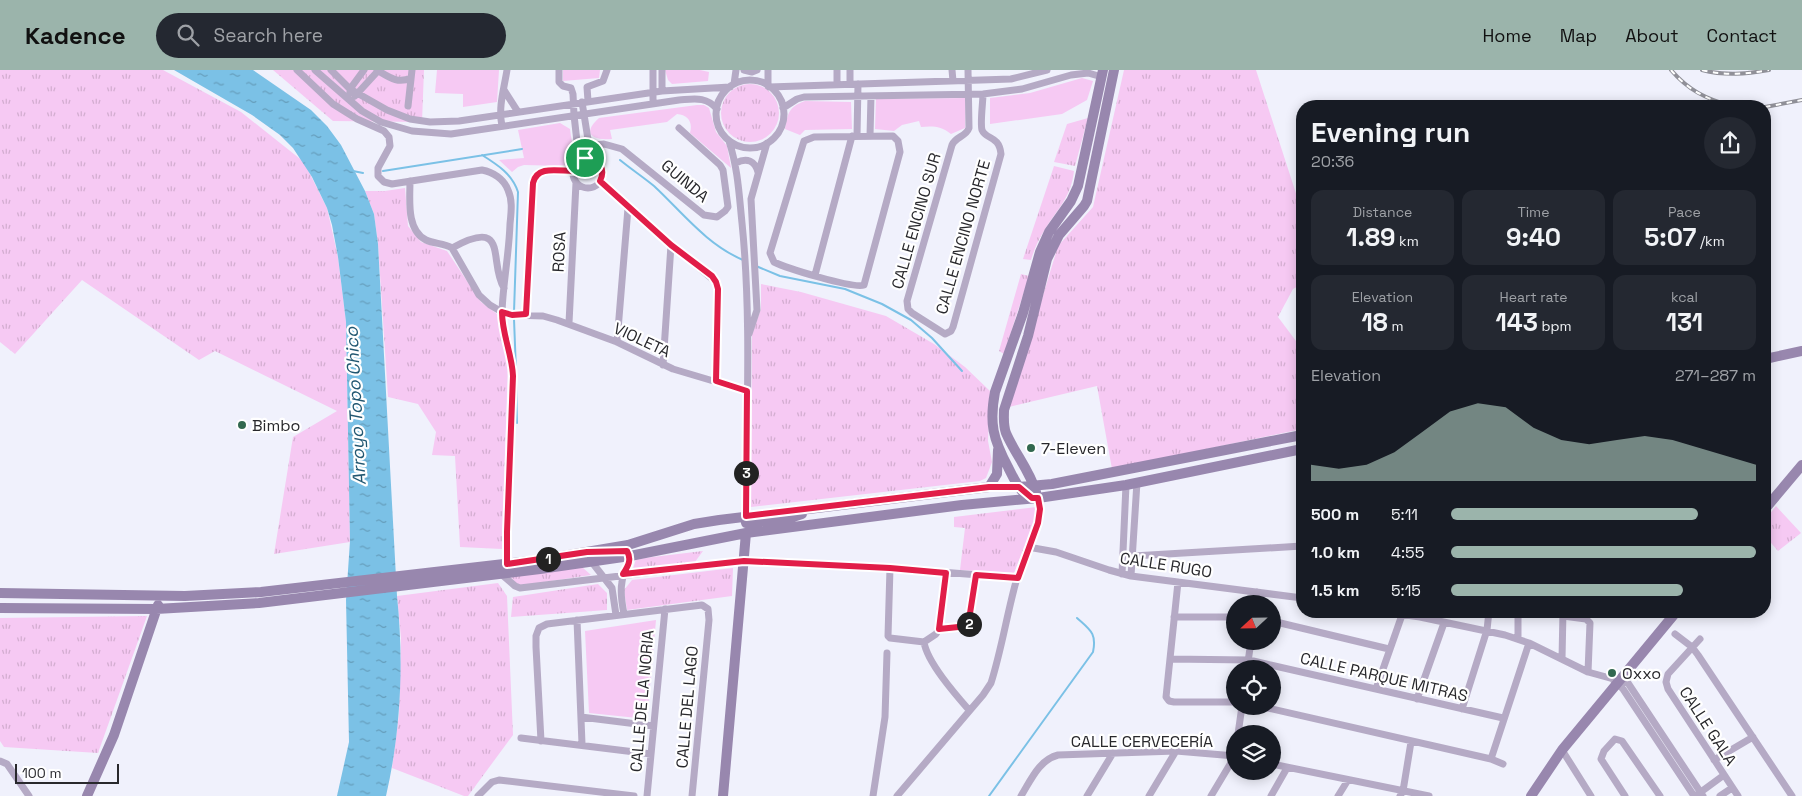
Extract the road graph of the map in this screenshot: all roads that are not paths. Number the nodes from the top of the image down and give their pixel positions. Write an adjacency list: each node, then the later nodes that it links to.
1 (297, 70): 64 (street)
2 (316, 70): 40 (street)
3 (331, 70): 31 (street)
4 (364, 70): 31 (street)
5 (377, 70): 24 (street); 35 (street)
6 (412, 70): 24 (street)
7 (507, 70): 32 (street)
8 (558, 70): 42 (street)
9 (607, 70): 41 (street)
10 (653, 70): 34 (street)
11 (662, 70): 33 (street)
12 (736, 70): 29 (street)
13 (744, 70): 14 (street)
14 (757, 70)
15 (768, 70): 30 (street)
16 (837, 70): 27 (street)
17 (850, 70): 28 (street)
18 (952, 70): 25 (street)
19 (968, 70): 26 (street)
20 (1047, 70): 26 (street)
21 (1114, 70): 88 (main road)
22 (1070, 73): 23 (street); 37 (street)
23 (1103, 74): 84 (main road)
24 (412, 78): 44 (street)
25 (953, 81): 26 (street); 28 (street)
26 (968, 81): 36 (street)
27 (837, 84): 28 (street); 30 (street)
28 (854, 84): 39 (street)
29 (732, 86): 30 (street); 33 (street); 45 (street)
30 (769, 86): 46 (street)
31 (350, 90): 35 (street); 40 (street)
32 (504, 90): 47 (street); 48 (street)
33 (662, 91): 34 (street)
34 (652, 92): 41 (street); 43 (street)
35 (358, 94): 40 (street); 48 (street)
36 (969, 94): 37 (street); 38 (street); 75 (street, CALLE ENCINO SUR)
37 (983, 94): 75 (street, CALLE ENCINO NORTE)
38 (872, 96): 39 (street); 54 (street)
39 (858, 97): 46 (street); 53 (street)
40 (348, 100): 51 (street)
41 (585, 102): 42 (street); 49 (street)
42 (573, 103): 47 (street); 50 (street)
43 (654, 103): 45 (street); 49 (street)
44 (408, 106)
45 (716, 108): 55 (street)
46 (783, 108): 56 (street)
47 (518, 112): 48 (street)
48 (500, 114): 51 (street)
49 (584, 114): 50 (street); 57 (street)
50 (574, 115): 51 (street); 58 (street)
51 (502, 126)
52 (679, 128): 57 (street, GUINDA)
53 (855, 136): 54 (street); 70 (street); 70 (street)
54 (870, 136): 70 (street)
55 (729, 141): 56 (street); 61 (street)
56 (767, 143): 63 (street)
57 (588, 145): 58 (street); 59 (street)
58 (577, 147): 60 (street)
59 (591, 158): 60 (street); 65 (street)
60 (579, 160): 62 (street)
61 (736, 163): 63 (street); 76 (street)
62 (573, 171): 66 (street); 73 (street)
63 (758, 173): 76 (street)
64 (410, 181): 69 (street); 71 (street)
65 (600, 181): 66 (street); 67 (street)
66 (576, 183): 74 (street, ROSA)
67 (628, 208): 68 (street); 77 (street)
68 (671, 245): 80 (street); 81 (street)
69 (452, 248): 71 (street); 72 (street, VIOLETA)
70 (815, 275)
71 (504, 288): 72 (street)
72 (502, 312): 73 (street, VIOLETA); 102 (street)
73 (519, 314): 74 (street, VIOLETA)
74 (569, 323): 77 (street, VIOLETA)
75 (951, 331)
76 (747, 339): 82 (street)
77 (617, 342): 80 (street, VIOLETA)
78 (1802, 352): 79 (main road)
79 (1771, 358)
80 (663, 365): 81 (street, VIOLETA)
81 (716, 381): 82 (street, VIOLETA)
82 (747, 391): 95 (street)
83 (1296, 436): 88 (main road)
84 (998, 449): 89 (main road); 90 (main road)
85 (1296, 450): 87 (main road)
86 (1802, 465): 92 (main road)
87 (1131, 483): 91 (main road); 93 (street); 94 (street)
88 (1034, 486): 90 (main road); 91 (main road)
89 (989, 487): 90 (main road); 95 (main road)
90 (1019, 487): 91 (main road)
91 (1035, 498): 95 (main road); 97 (street)
92 (1771, 502)
93 (1125, 512): 94 (street); 107 (street)
94 (1135, 512): 100 (street)
95 (746, 524): 98 (main road); 99 (main road); 101 (main road)
96 (1296, 546): 100 (street)
97 (1028, 547): 107 (street, CALLE RUGO); 111 (street)
98 (589, 556): 99 (main road); 102 (main road); 104 (main road); 110 (street)
99 (630, 556): 106 (street)
100 (1133, 556): 109 (street)
101 (744, 561): 103 (street); 106 (street); 192 (main road)
102 (507, 564): 112 (main road)
103 (890, 568): 105 (street); 141 (street)
104 (500, 573): 110 (street); 112 (main road)
105 (946, 573): 108 (street); 136 (street)
106 (623, 574): 110 (street); 123 (street)
107 (1122, 574): 109 (street, CALLE RUGO)
108 (976, 575): 111 (street); 136 (street)
109 (1131, 576): 113 (street, CALLE RUGO)
110 (604, 577): 123 (street)
111 (1018, 578): 157 (street)
112 (403, 581): 114 (main road)
113 (1178, 582): 115 (street, CALLE RUGO); 124 (street)
114 (354, 586): 117 (main road); 121 (main road)
115 (1257, 592): 118 (street); 119 (street, CALLE RUGO)
116 (0, 593): 117 (main road)
117 (247, 593): 121 (main road)
118 (1257, 595)
119 (1296, 597)
120 (0, 608): 121 (main road)
121 (156, 609): 187 (main road)
122 (665, 609): 123 (street); 163 (street, CALLE DE LA NORIA); 191 (street, CALLE DEL LAGO)
123 (620, 615): 133 (street)
124 (1174, 617): 125 (street); 147 (street)
125 (1226, 617)
126 (1396, 618): 144 (street)
127 (1431, 618): 135 (street)
128 (1488, 618): 137 (street)
129 (1518, 618): 139 (street)
130 (1563, 618): 148 (street)
131 (1581, 618): 151 (street)
132 (1671, 618): 152 (main road)
133 (577, 620): 160 (street); 166 (street)
134 (1281, 623): 144 (street)
135 (1444, 623): 137 (street); 154 (street)
136 (939, 629): 141 (street)
137 (1487, 630): 139 (street); 156 (street)
138 (1675, 634): 143 (street, CALLE GALA)
139 (1518, 639): 142 (street)
140 (1700, 639): 143 (street, CALLE GALA)
141 (924, 642): 157 (street)
142 (1528, 643): 148 (street); 161 (street)
143 (1692, 647): 164 (street, CALLE GALA); 175 (street, CALLE GALA)
144 (1389, 649): 153 (street)
145 (1250, 650): 149 (street)
146 (887, 654): 193 (street)
147 (1170, 659): 149 (street, CALLE PARQUE MITRAS); 155 (street)
148 (1562, 659): 151 (street)
149 (1249, 660)
150 (1281, 667): 153 (street, CALLE PARQUE MITRAS)
151 (1588, 672): 152 (street)
152 (1616, 681): 159 (street); 162 (street); 169 (main road)
153 (1376, 689): 154 (street, CALLE PARQUE MITRAS)
154 (1417, 699): 156 (street, CALLE PARQUE MITRAS)
155 (1226, 702)
156 (1462, 709): 161 (street, CALLE PARQUE MITRAS)
157 (969, 710): 194 (street)
158 (1281, 711): 167 (street)
159 (1649, 713): 162 (street); 185 (street)
160 (582, 717): 163 (street); 168 (street)
161 (1503, 718): 174 (street)
162 (1642, 718): 185 (street)
163 (654, 726): 172 (street, CALLE DE LA NORIA)
164 (1753, 737): 175 (street); 208 (street, CALLE GALA)
165 (521, 738): 166 (street)
166 (541, 741): 168 (street)
167 (1411, 742): 174 (street); 184 (street)
168 (582, 744): 172 (street)
169 (1562, 750): 202 (main road); 203 (street)
170 (1176, 751): 171 (street, CALLE CERVECERÍA); 173 (street, CALLE CERVECERÍA); 197 (street)
171 (1113, 753): 195 (street, CALLE CERVECERÍA); 196 (street)
172 (652, 754): 190 (street, CALLE DE LA NORIA)
173 (1226, 755)
174 (1491, 759): 177 (street)
175 (1714, 760): 181 (street, CALLE GALA)
176 (3, 763): 186 (street)
177 (1504, 764)
178 (1281, 766): 179 (street)
179 (1288, 768): 182 (street); 199 (street)
180 (1226, 771): 198 (street)
181 (1724, 775): 183 (street, CALLE GALA); 185 (street)
182 (1348, 780): 184 (street); 200 (street)
183 (1732, 788): 206 (street); 207 (street, CALLE GALA)
184 (1401, 793): 201 (street)
185 (1698, 795)
186 (29, 796)
187 (87, 796)
188 (478, 796): 189 (street)
189 (634, 796)
190 (648, 796)
191 (692, 796)
192 (723, 796)
193 (873, 796)
194 (897, 796)
195 (1021, 796)
196 (1087, 796)
197 (1149, 796)
198 (1211, 796)
199 (1271, 796)
200 (1338, 796)
201 (1429, 796)
202 (1532, 796)
203 (1591, 796)
204 (1625, 796): 205 (street)
205 (1660, 796)
206 (1720, 796)
207 (1738, 796)
208 (1792, 796)

